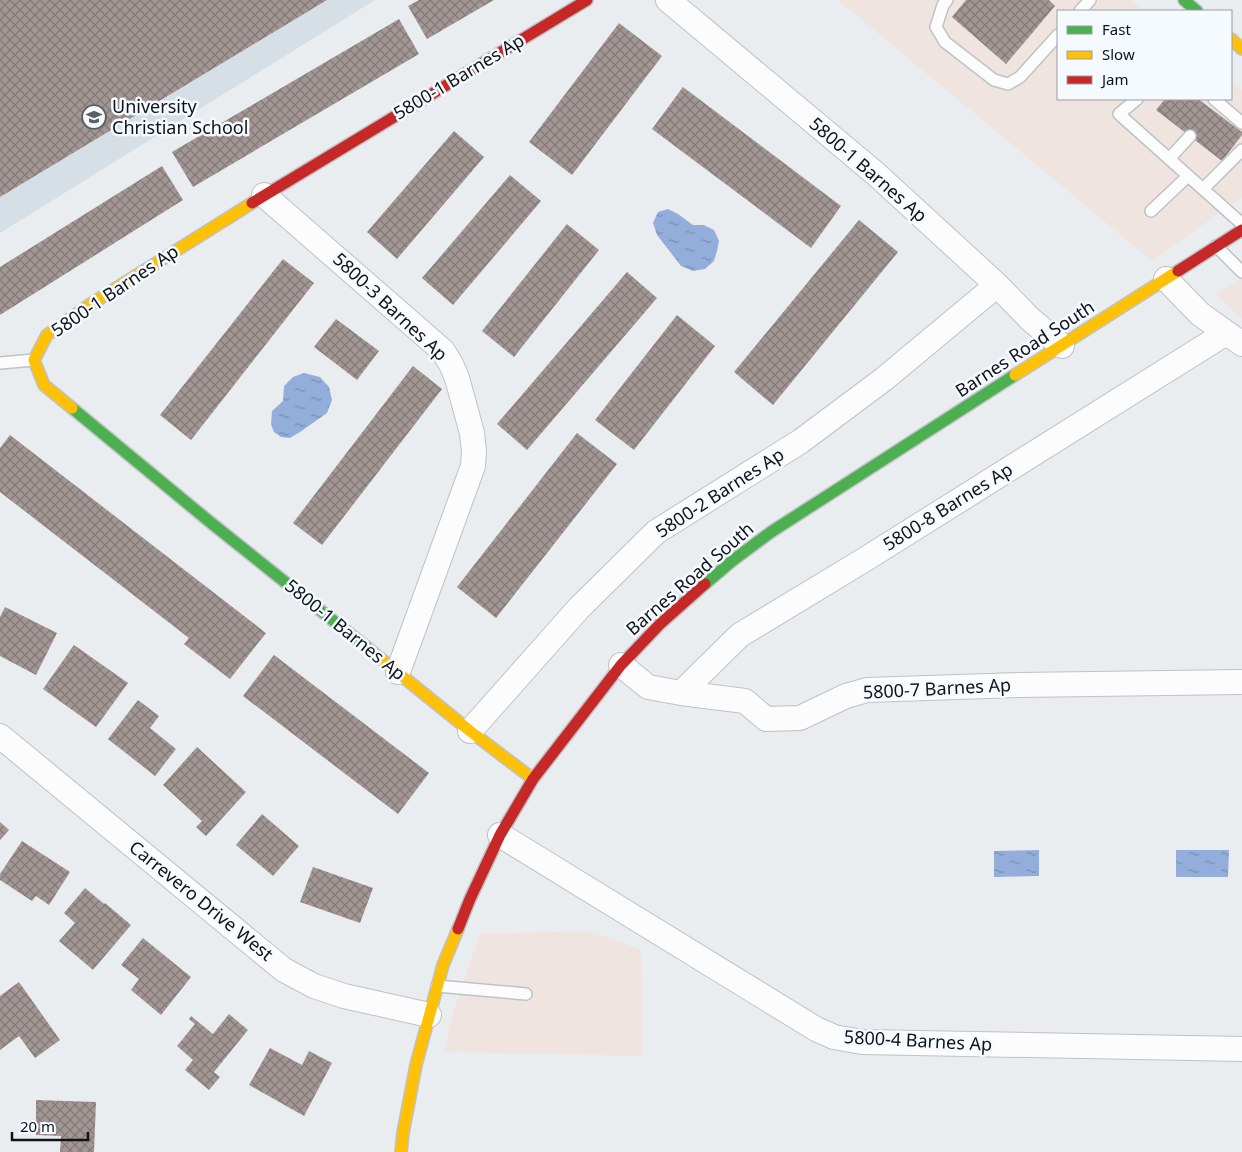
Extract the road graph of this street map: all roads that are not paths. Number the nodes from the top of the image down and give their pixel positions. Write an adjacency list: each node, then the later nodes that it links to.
1 (587, 0): 19 (street, 5800-1 Barnes Ap)
2 (668, 0): 26 (street, 5800-1 Barnes Ap)
3 (948, 0): 8 (lane)
4 (1090, 0): 6 (lane)
5 (1185, 0): 7 (street)
6 (1081, 10)
7 (1196, 10)
8 (1057, 36)
9 (1232, 40): 10 (street)
10 (1242, 49)
11 (1136, 100): 16 (lane)
12 (1216, 104): 13 (lane)
13 (1241, 120)
14 (1190, 136): 16 (lane)
15 (1242, 150): 18 (lane)
16 (1170, 159): 17 (lane)
17 (1188, 176): 18 (lane); 20 (lane)
18 (1203, 189): 21 (lane)
19 (264, 195): 29 (street, 5800-1 Barnes Ap); 32 (street, 5800-3 Barnes Ap)
20 (1151, 211)
21 (1242, 224)
22 (1242, 230): 23 (street, Barnes Road South)
23 (1216, 246): 24 (lane); 25 (street, Barnes Road South)
24 (1242, 272)
25 (1166, 279): 27 (street); 28 (street, Barnes Road South)
26 (997, 285): 28 (street, 5800-1 Barnes Ap); 35 (street, 5800-2 Barnes Ap)
27 (1234, 338): 34 (street, 5800-8 Barnes Ap)
28 (1062, 346): 31 (street, Barnes Road South)
29 (34, 360): 30 (lane); 32 (street, 5800-1 Barnes Ap)
30 (0, 363)
31 (621, 665): 34 (street, 5800-7 Barnes Ap); 37 (street, Barnes Road South)
32 (398, 672): 35 (street, 5800-1 Barnes Ap)
33 (1242, 682): 34 (street, 5800-7 Barnes Ap)
34 (681, 693)
35 (470, 731): 37 (street, 5800-1 Barnes Ap)
36 (0, 736): 41 (street, Carrevero Drive West)
37 (533, 779): 38 (street, Barnes Road South)
38 (500, 835): 39 (street, Barnes Road South); 42 (street, 5800-4 Barnes Ap)
39 (437, 986): 40 (lane); 41 (street, Barnes Road South)
40 (526, 994)
41 (429, 1015): 43 (street, Barnes Road South)
42 (1242, 1049)
43 (401, 1152)

